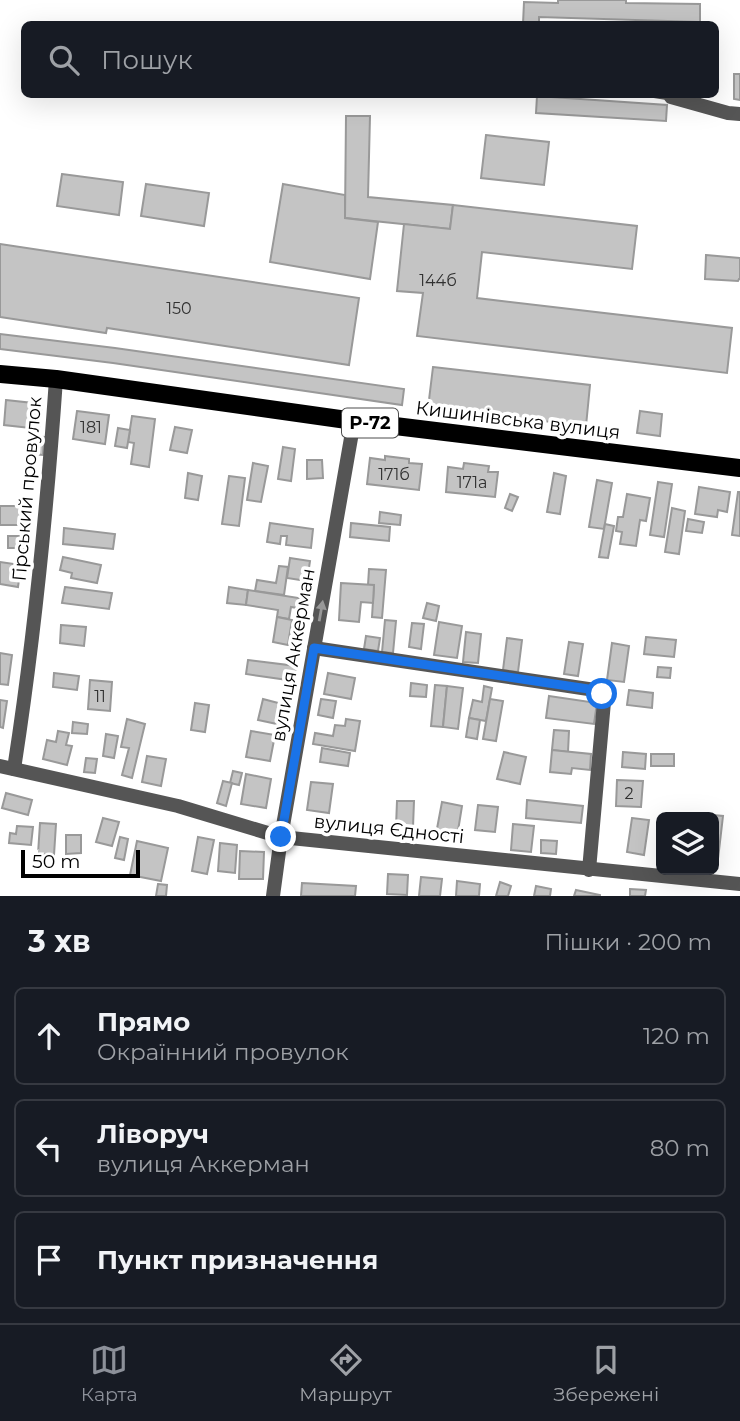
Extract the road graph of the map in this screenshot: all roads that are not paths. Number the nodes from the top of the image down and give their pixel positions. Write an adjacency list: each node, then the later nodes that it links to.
1 (675, 98): 2 (street)
2 (740, 114)
3 (0, 374): 4 (main road, Кишинівська вулиця / Р-72)
4 (56, 379): 5 (main road, Кишинівська вулиця / Р-72); 8 (street, Гірський провулок)
5 (354, 421): 6 (main road, Кишинівська вулиця / Р-72); 7 (street, вулиця Аккерман, one-way to 5)
6 (740, 468)
7 (314, 648): 9 (street, вулиця Аккерман); 10 (street)
8 (7, 768): 9 (street, вулиця Єдності)
9 (281, 837): 10 (street, вулиця Єдності); 12 (street, вулиця Аккерман)
10 (589, 870): 11 (street, вулиця Єдності)
11 (740, 884)
12 (273, 896)

